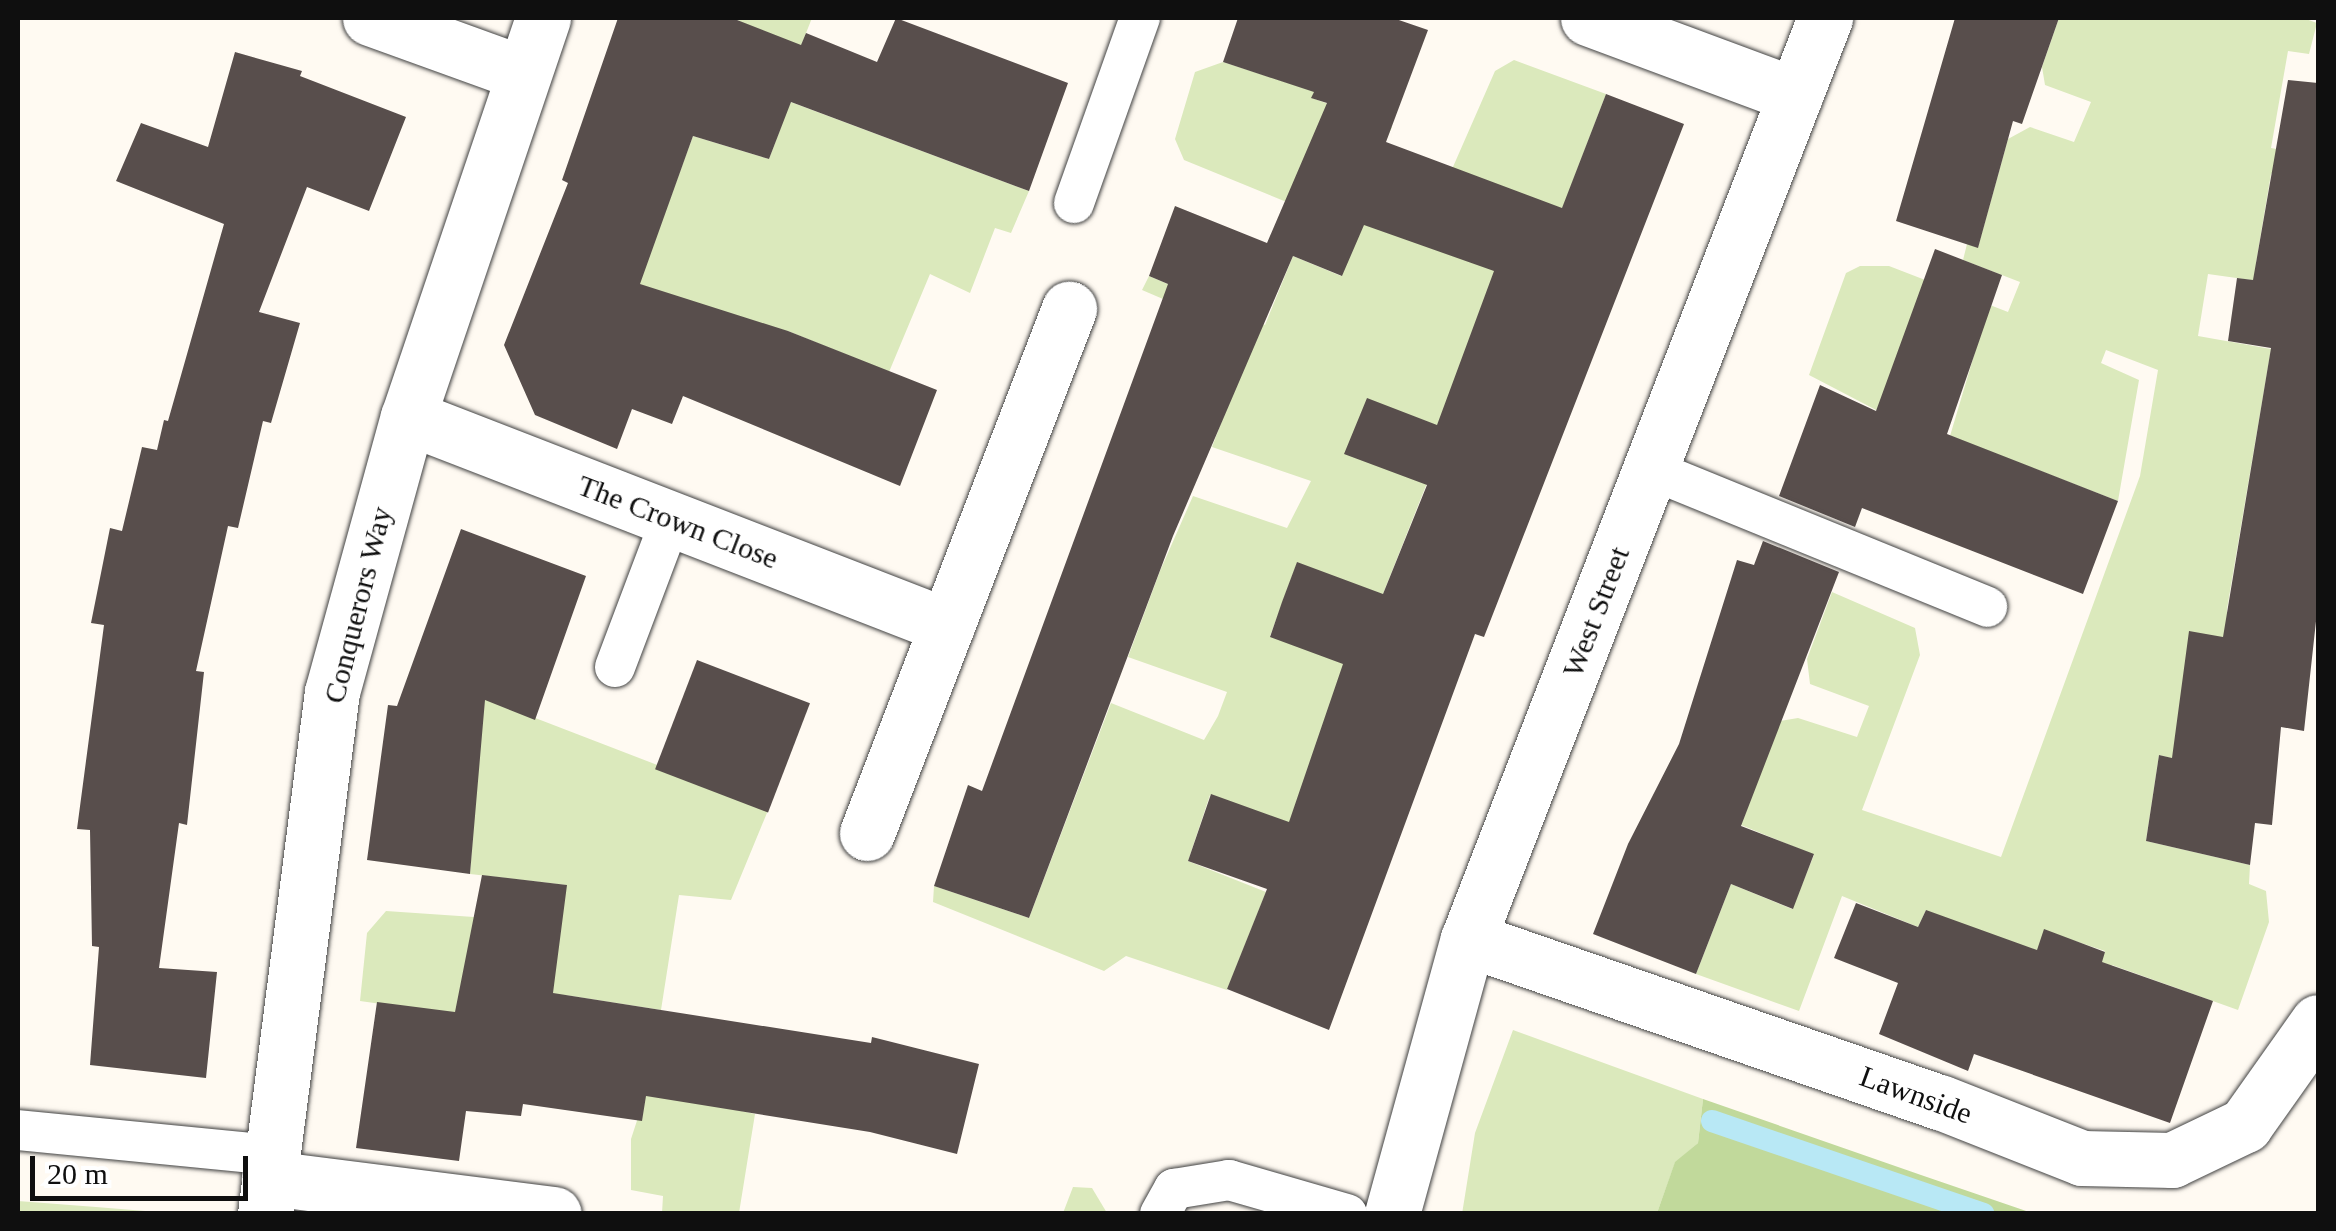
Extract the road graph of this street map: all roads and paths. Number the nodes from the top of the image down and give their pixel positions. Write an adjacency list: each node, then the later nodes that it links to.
1 (370, 18): 6 (street)
2 (542, 18): 6 (street, Conquerors Way)
3 (1140, 18): 8 (lane)
4 (1588, 18): 7 (street)
5 (1825, 18): 7 (street, West Street)
6 (522, 73): 10 (street, Conquerors Way)
7 (1795, 96): 11 (street, West Street)
8 (1074, 203)
9 (1070, 309): 14 (street)
10 (408, 417): 12 (street, The Crown Close); 20 (street, Conquerors Way)
11 (1652, 470): 13 (lane); 17 (street, West Street)
12 (671, 519): 14 (street, The Crown Close); 15 (lane)
13 (1987, 607)
14 (947, 626): 16 (street)
15 (615, 667)
16 (867, 834)
17 (1468, 939): 18 (street, Lawnside); 24 (street, West Street)
18 (2318, 1022)
19 (18, 1130): 20 (lane)
20 (269, 1182): 21 (street)
21 (554, 1214)
22 (1160, 1214): 23 (lane)
23 (1347, 1214)
24 (1392, 1214)

